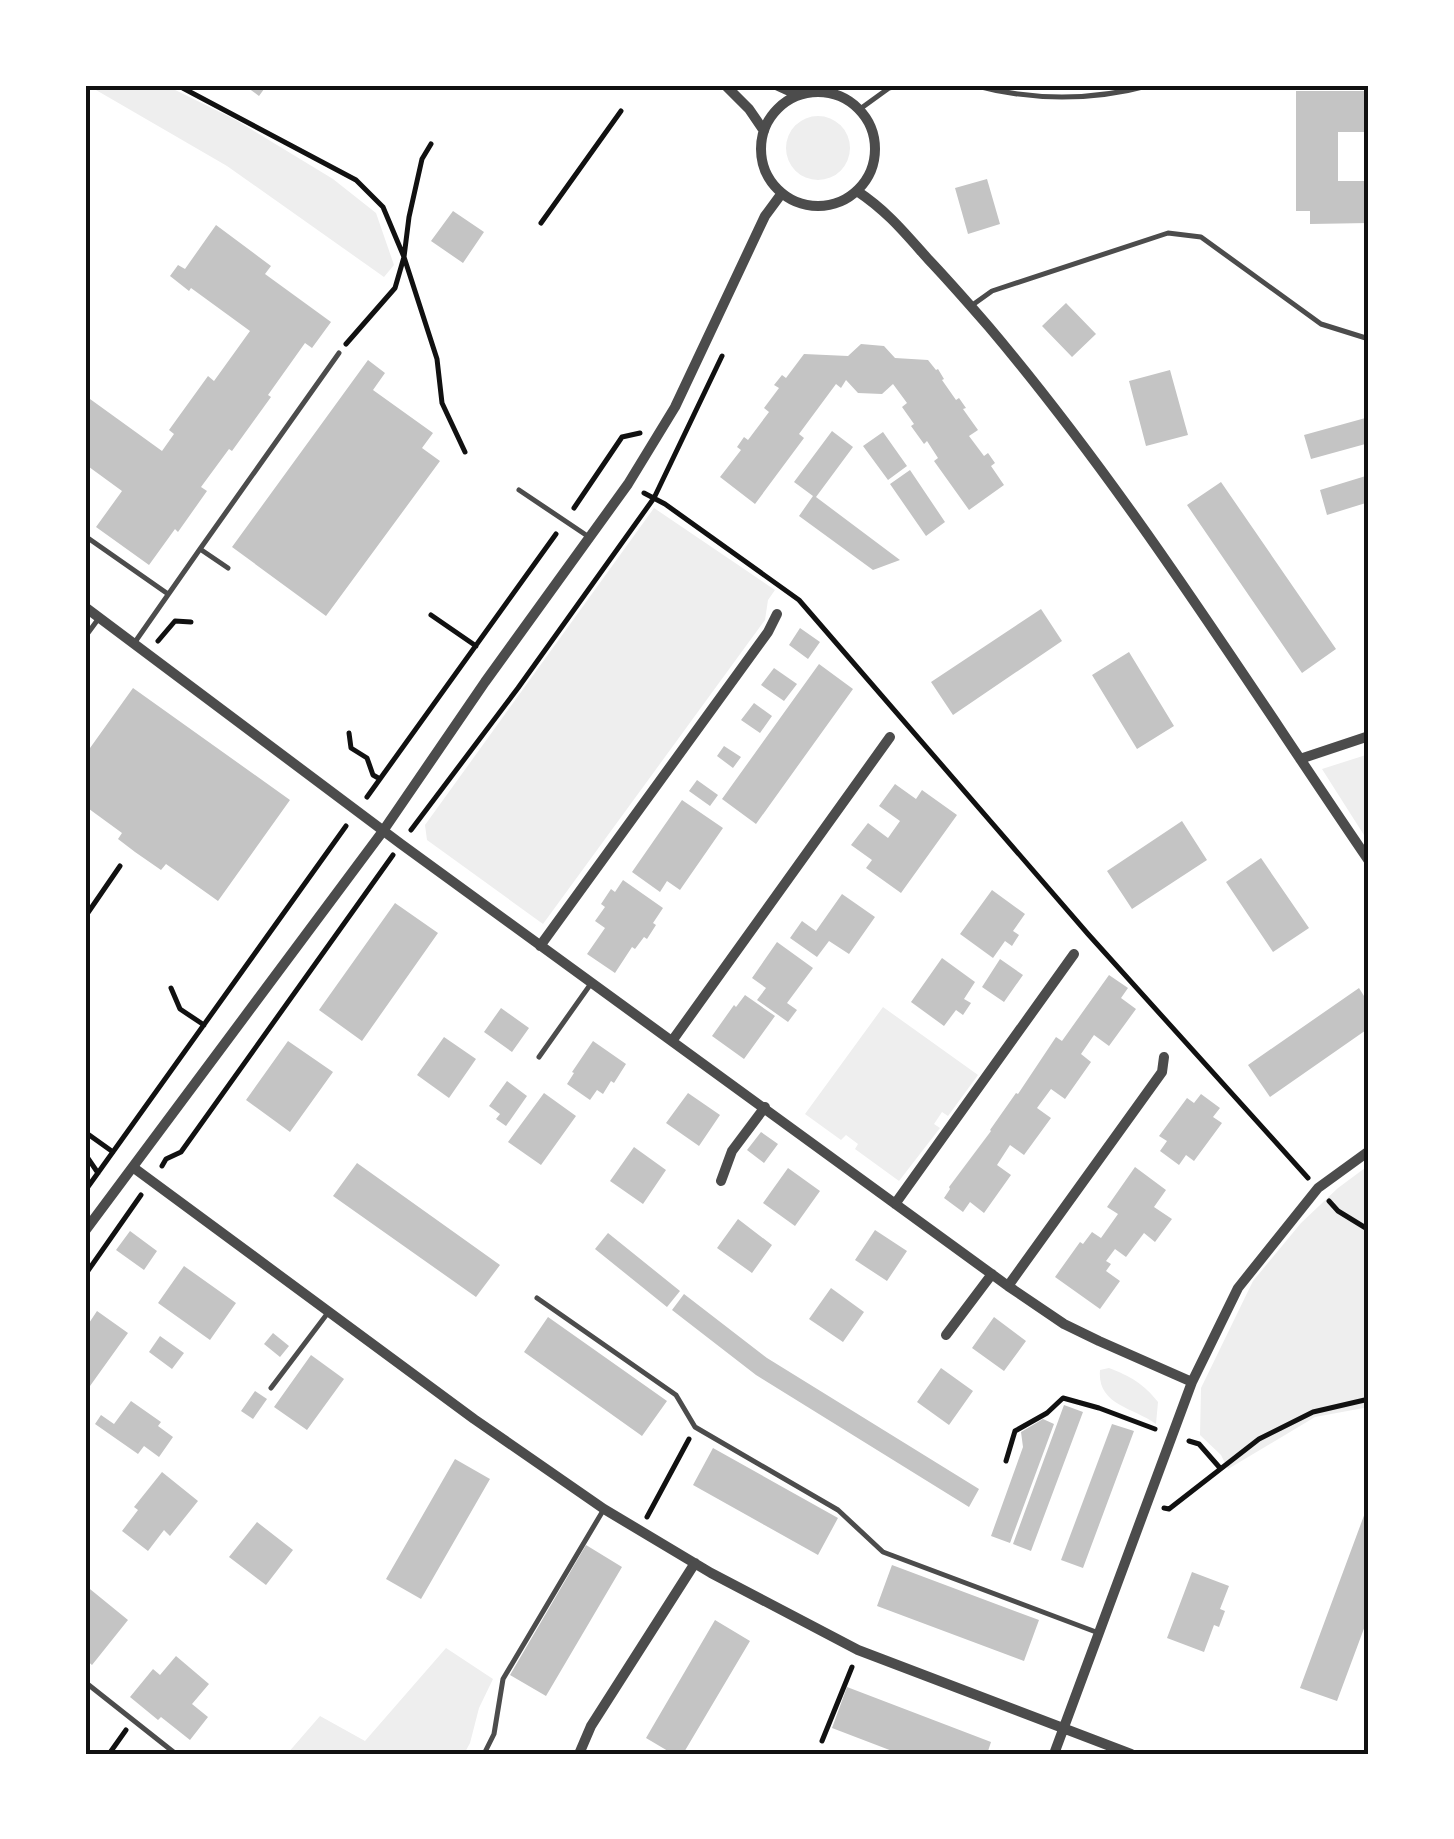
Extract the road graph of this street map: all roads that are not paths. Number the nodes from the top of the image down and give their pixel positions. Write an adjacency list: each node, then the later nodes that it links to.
1 (725, 85): 8 (street)
2 (776, 85): 6 (street)
3 (900, 85): 7 (lane)
4 (973, 85): 5 (lane)
5 (1151, 85)
6 (798, 95): 7 (street); 8 (street)
7 (860, 109): 9 (street)
8 (764, 131): 10 (street)
9 (857, 191): 10 (street); 11 (street)
10 (782, 193): 16 (street)
11 (971, 306): 12 (lane); 27 (street)
12 (1369, 339)
13 (339, 353): 17 (lane)
14 (518, 490): 16 (lane)
15 (85, 536): 19 (lane)
16 (589, 537): 28 (street)
17 (200, 549): 18 (lane); 19 (lane)
18 (228, 568)
19 (168, 594): 24 (lane)
20 (85, 607): 22 (street)
21 (777, 614): 30 (street)
22 (99, 618): 23 (lane); 24 (street)
23 (85, 637)
24 (134, 644): 28 (street)
25 (890, 736): 33 (street)
26 (1369, 736): 27 (street)
27 (1300, 760): 29 (street)
28 (383, 832): 30 (street); 38 (street)
29 (1369, 861)
30 (540, 946): 32 (street)
31 (1074, 954): 40 (street)
32 (591, 982): 33 (street); 34 (lane)
33 (672, 1040): 36 (street)
34 (539, 1057)
35 (1164, 1058): 43 (street)
36 (765, 1107): 39 (street); 40 (street)
37 (1369, 1151): 47 (street)
38 (134, 1168): 41 (street); 45 (street)
39 (721, 1181)
40 (895, 1204): 42 (street)
41 (85, 1229)
42 (992, 1274): 43 (street); 46 (street)
43 (1008, 1286): 47 (street)
44 (536, 1298): 51 (lane)
45 (329, 1312): 48 (lane); 49 (street)
46 (946, 1335)
47 (1192, 1382): 51 (street)
48 (271, 1388)
49 (604, 1509): 50 (street); 55 (lane)
50 (695, 1564): 53 (street); 56 (street)
51 (1099, 1634): 53 (street)
52 (85, 1682): 54 (lane)
53 (1064, 1729): 57 (street); 58 (street)
54 (176, 1754)
55 (484, 1754)
56 (579, 1754)
57 (1054, 1754)
58 (1130, 1754)

